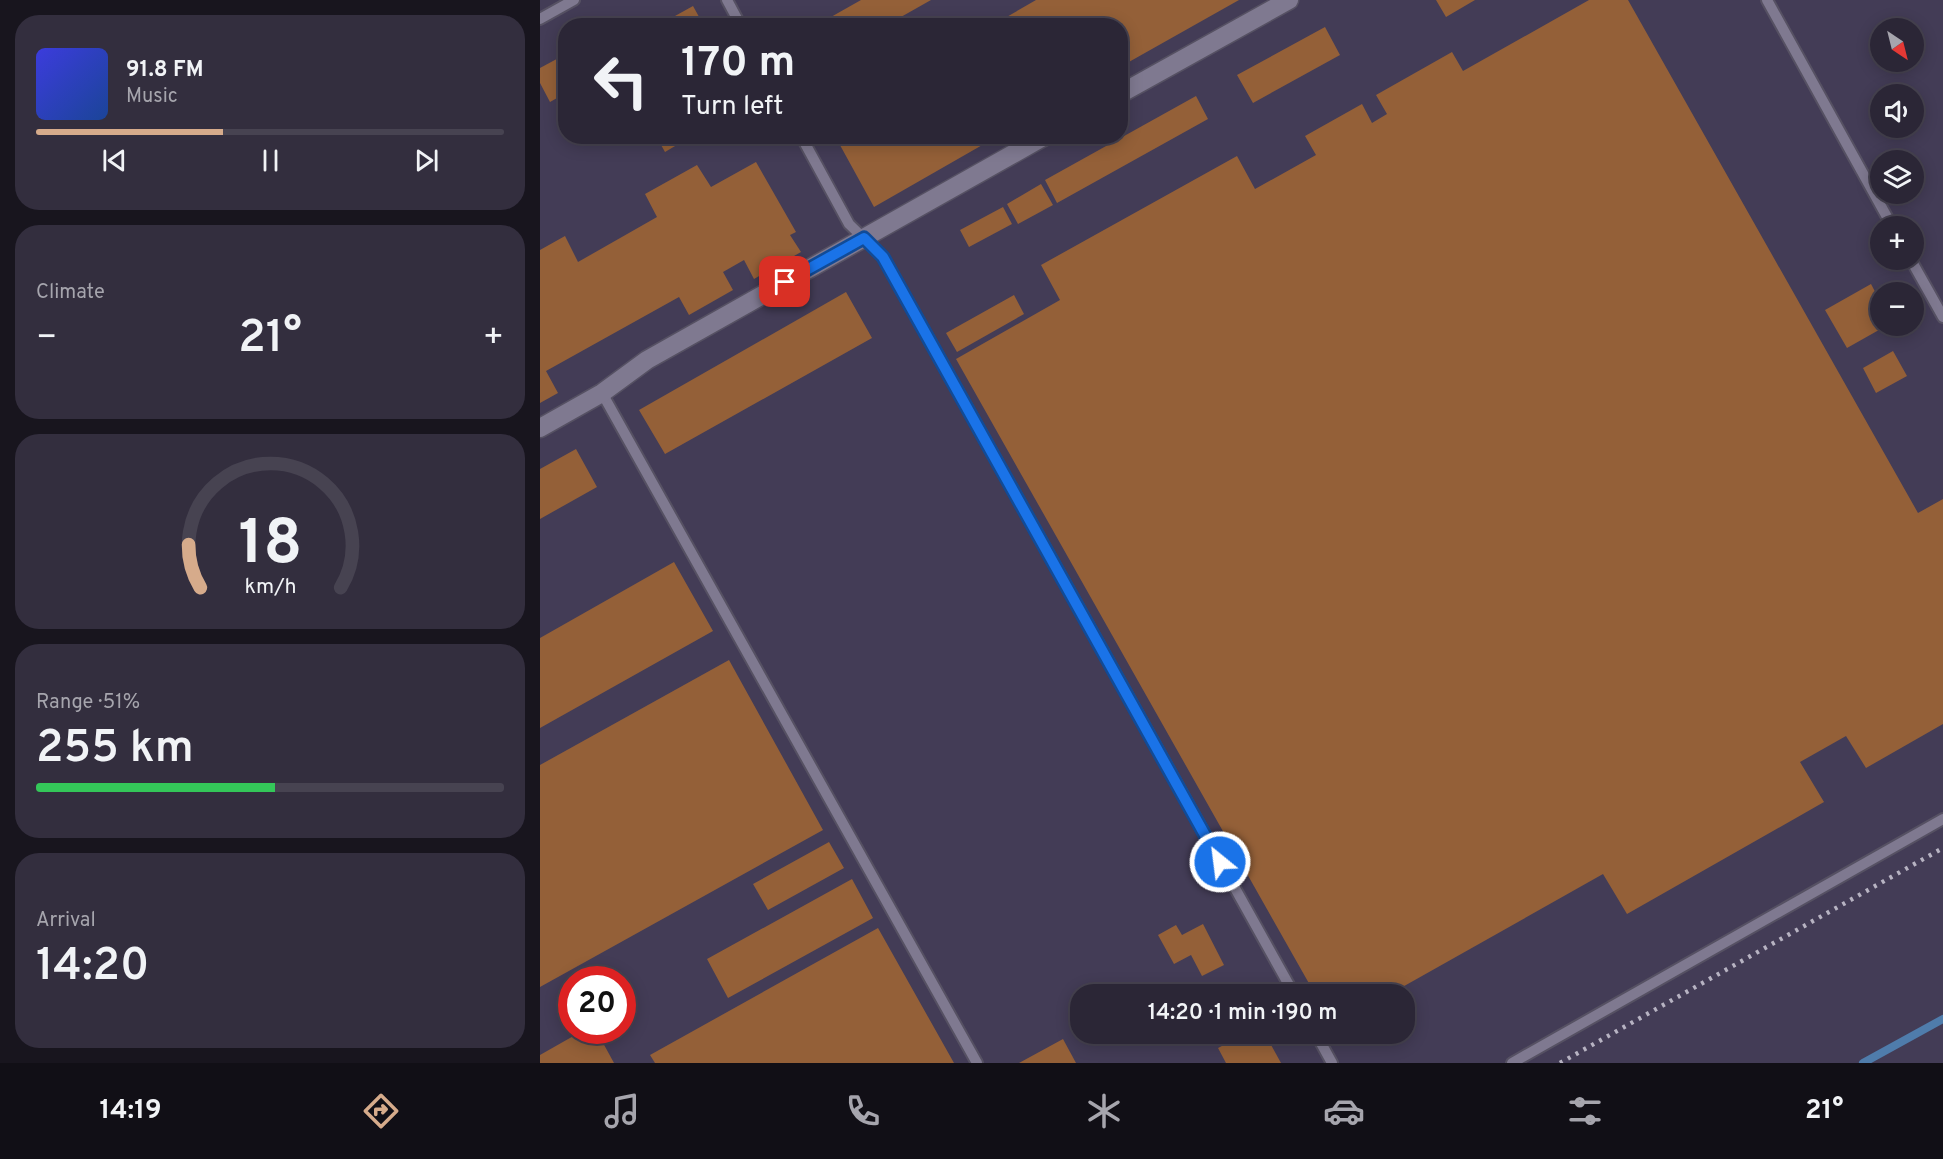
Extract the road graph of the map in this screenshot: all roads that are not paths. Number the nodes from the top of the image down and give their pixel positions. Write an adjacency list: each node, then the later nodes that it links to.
1 (574, 0): 6 (lane)
2 (727, 0): 5 (lane)
3 (1289, 0): 7 (street)
4 (1767, 0): 10 (lane)
5 (737, 18)
6 (540, 19)
7 (1128, 90)
8 (805, 144): 11 (lane)
9 (1031, 144): 11 (street)
10 (1886, 216)
11 (864, 238): 14 (street); 17 (lane)
12 (1917, 270): 13 (lane)
13 (1943, 317)
14 (602, 393): 15 (street); 19 (lane)
15 (540, 428)
16 (1943, 819): 21 (lane)
17 (1288, 984)
18 (1322, 1044): 20 (lane)
19 (977, 1063)
20 (1332, 1063)
21 (1512, 1063)

